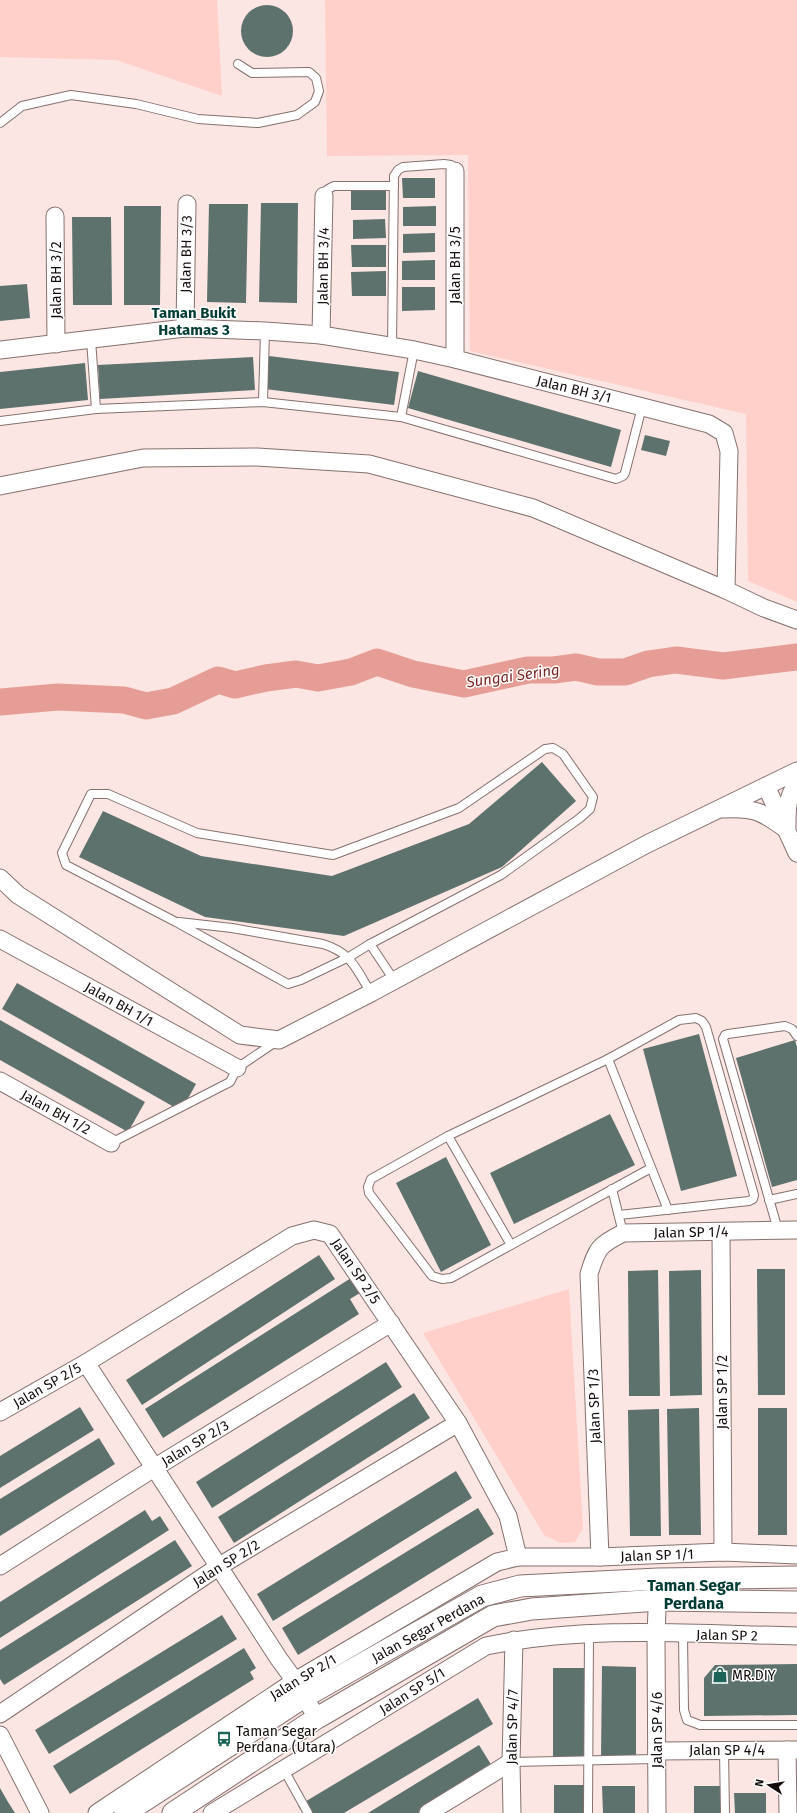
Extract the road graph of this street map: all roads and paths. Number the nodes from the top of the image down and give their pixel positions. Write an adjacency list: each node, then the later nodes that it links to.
1 (238, 64): 2 (lane)
2 (0, 123)
3 (455, 171): 4 (lane); 16 (street, Jalan BH 3/5)
4 (394, 186): 5 (lane); 13 (lane)
5 (324, 196): 10 (street, Jalan BH 3/4)
6 (187, 204): 8 (street, Jalan BH 3/3)
7 (55, 216): 12 (street, Jalan BH 3/2)
8 (185, 328): 9 (street, Jalan BH 3/1); 11 (street, Jalan BH 3/1)
9 (264, 331): 10 (street, Jalan BH 3/1); 17 (lane)
10 (321, 335): 13 (street, Jalan BH 3/1)
11 (91, 340): 12 (street, Jalan BH 3/1); 19 (lane)
12 (56, 344): 14 (street, Jalan BH 3/1)
13 (392, 346): 15 (street, Jalan BH 3/1)
14 (0, 350)
15 (414, 350): 16 (street, Jalan BH 3/1); 20 (lane)
16 (455, 359): 18 (street, Jalan BH 3/1)
17 (263, 402): 19 (lane); 20 (lane)
18 (642, 407): 20 (lane); 23 (street, Jalan BH 3/1)
19 (96, 410): 21 (lane)
20 (401, 417)
21 (0, 421)
22 (0, 486): 23 (street)
23 (726, 590): 24 (street)
24 (797, 620)
25 (797, 771): 27 (street)
26 (797, 783): 29 (street)
27 (766, 786): 28 (street); 29 (street)
28 (715, 809): 29 (street); 36 (street)
29 (787, 830): 30 (street)
30 (797, 853)
31 (0, 878): 39 (street)
32 (176, 922): 34 (lane); 35 (lane); 35 (lane)
33 (0, 939): 41 (street, Jalan BH 1/1)
34 (370, 944): 35 (lane); 36 (lane)
35 (349, 957): 37 (lane)
36 (394, 980): 37 (street)
37 (371, 993): 39 (street)
38 (797, 1036): 48 (lane)
39 (279, 1040): 41 (lane)
40 (608, 1059): 43 (lane); 45 (lane); 49 (lane)
41 (237, 1068): 44 (lane)
42 (0, 1081): 44 (street, Jalan BH 1/2)
43 (448, 1136): 55 (lane); 55 (lane)
44 (111, 1143)
45 (651, 1168): 46 (lane); 49 (lane)
46 (612, 1189): 50 (lane); 55 (lane)
47 (797, 1194): 48 (lane)
48 (769, 1200): 51 (lane)
49 (668, 1210): 50 (lane)
50 (618, 1215): 54 (lane)
51 (778, 1230): 52 (street, Jalan SP 1/4); 53 (street, Jalan SP 1/4)
52 (797, 1230)
53 (721, 1232): 54 (street, Jalan SP 1/4); 62 (street, Jalan SP 1/2)
54 (623, 1233): 56 (street, Jalan SP 1/4)
55 (511, 1245)
56 (594, 1257): 65 (street, Jalan SP 1/3)
57 (391, 1323): 58 (street, Jalan SP 2/5); 60 (street, Jalan SP 2/5); 61 (street, Jalan SP 2/3)
58 (86, 1363): 59 (street, Jalan SP 2/5); 61 (street)
59 (0, 1412)
60 (458, 1423): 64 (street, Jalan SP 2/5); 67 (street, Jalan SP 2/2)
61 (154, 1468): 66 (street, Jalan SP 2/3); 67 (street)
62 (723, 1552): 63 (street, Jalan SP 1/1); 65 (street, Jalan SP 1/1)
63 (797, 1555)
64 (518, 1557): 65 (street, Jalan SP 1/1); 78 (street, Jalan SP 2/1)
65 (600, 1557)
66 (0, 1566)
67 (218, 1567): 78 (street); 79 (street, Jalan SP 2/2)
68 (797, 1577): 69 (street, Jalan Segar Perdana)
69 (658, 1579): 70 (street, Jalan SP 4/6); 78 (street, Jalan Segar Perdana)
70 (658, 1600): 71 (street, Jalan Segar Perdana); 77 (street, Jalan SP 4/6); 80 (street, Jalan Segar Perdana)
71 (797, 1602)
72 (589, 1633): 73 (street, Jalan SP 5/1); 76 (street, Jalan SP 5/1); 86 (lane)
73 (633, 1633): 77 (street, Jalan SP 2)
74 (683, 1634): 75 (street, Jalan SP 2); 77 (street, Jalan SP 2); 81 (lane)
75 (797, 1636)
76 (514, 1640): 87 (street, Jalan SP 4/7); 88 (street, Jalan SP 5/1)
77 (656, 1641): 85 (street, Jalan SP 4/6)
78 (299, 1689): 80 (street); 90 (street, Jalan SP 2/1); 91 (street, Jalan Segar Perdana)
79 (0, 1714)
80 (317, 1718): 92 (street, Jalan Segar Perdana)
81 (797, 1725)
82 (0, 1735): 89 (street)
83 (724, 1750): 84 (street, Jalan SP 4/4); 85 (street, Jalan SP 4/4); 99 (lane)
84 (792, 1750): 100 (street)
85 (657, 1755): 86 (lane); 98 (street, Jalan SP 4/6)
86 (588, 1761): 87 (lane); 97 (lane)
87 (511, 1762): 95 (street); 96 (street, Jalan SP 4/7)
88 (284, 1770): 93 (street, Jalan SP 5/1); 94 (lane)
89 (40, 1813)
90 (97, 1813)
91 (125, 1813)
92 (173, 1813)
93 (212, 1813)
94 (308, 1813)
95 (428, 1813)
96 (512, 1813)
97 (588, 1813)
98 (657, 1813)
99 (724, 1813)
100 (788, 1813)

